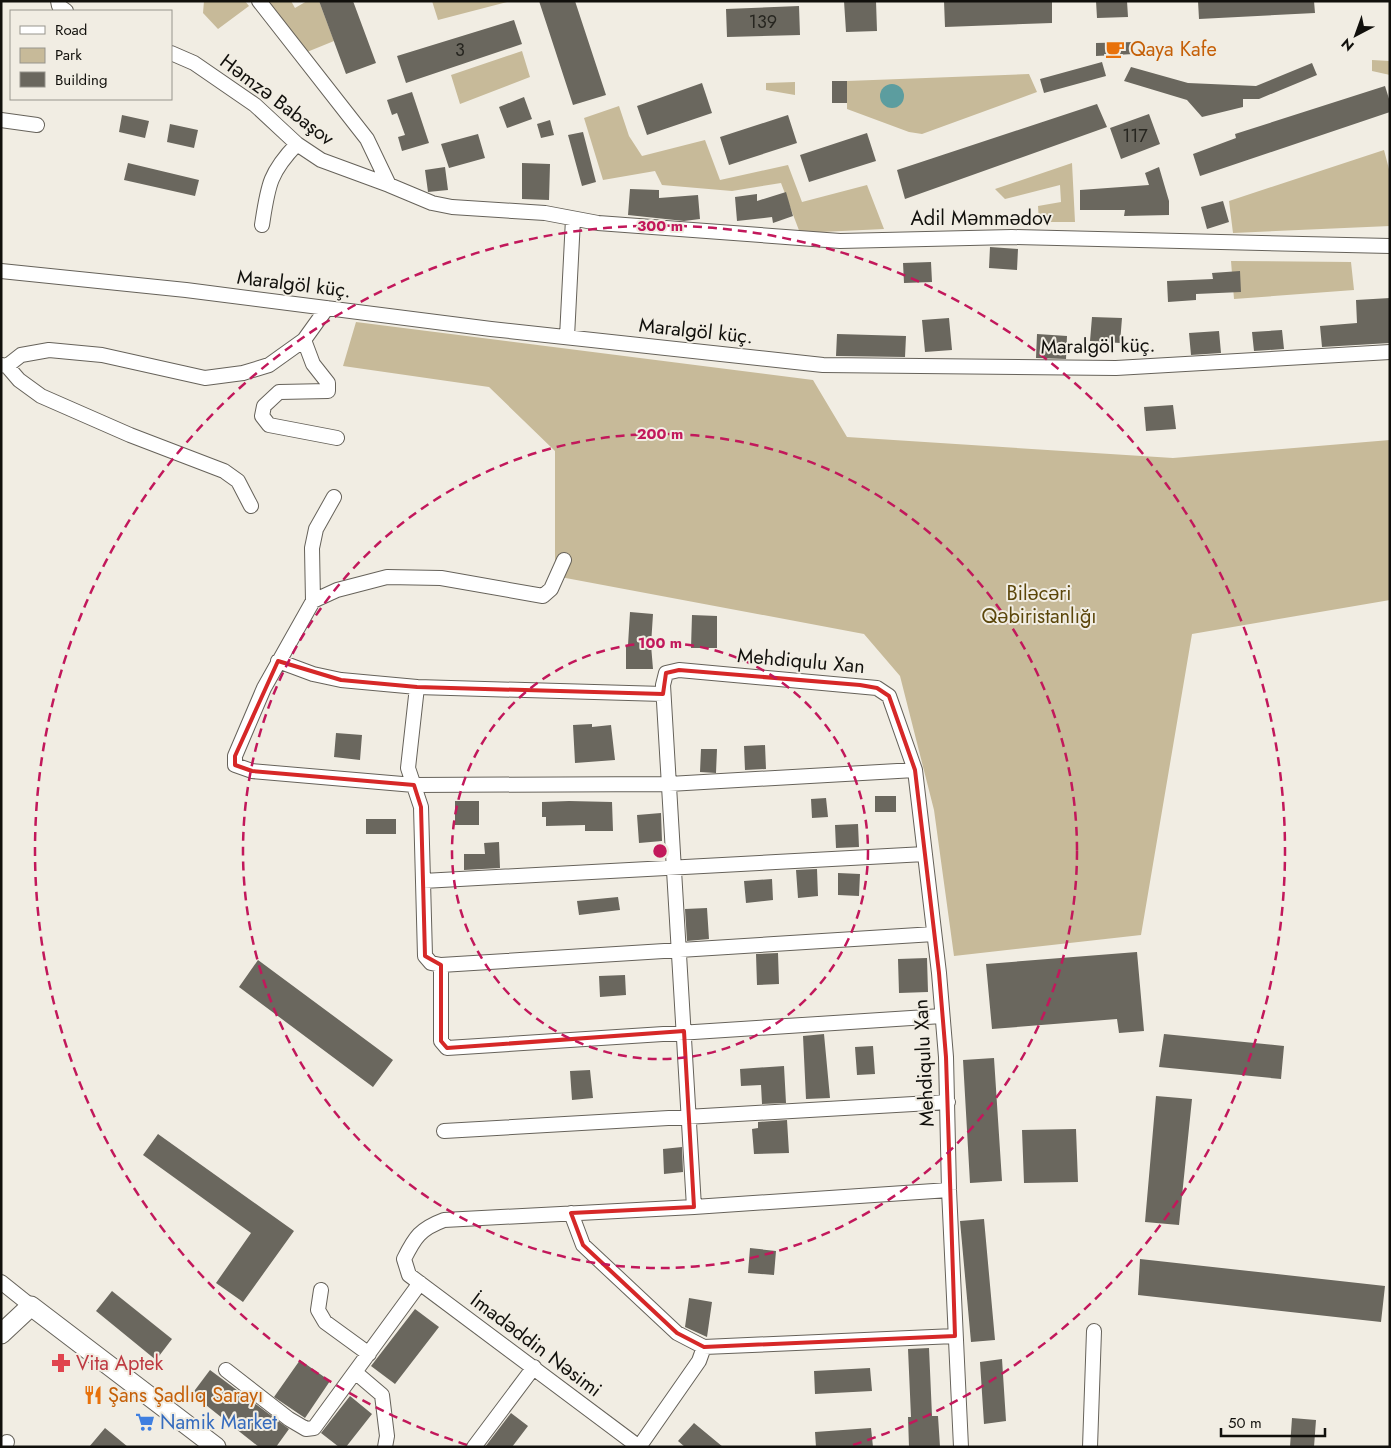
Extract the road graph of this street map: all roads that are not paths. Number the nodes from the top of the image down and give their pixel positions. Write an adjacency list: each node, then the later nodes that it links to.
1 (259, 1): 6 (street, Həmzə Babaşov)
2 (172, 53): 5 (street, Həmzə Babaşov)
3 (1, 120): 4 (street)
4 (37, 125)
5 (297, 144): 6 (street, Həmzə Babaşov); 8 (street)
6 (389, 185): 7 (street, Həmzə Babaşov)
7 (573, 219): 9 (street, Adil Məmmədov); 12 (street)
8 (262, 225)
9 (1390, 246)
10 (1, 271): 11 (street, Maralgöl küç.)
11 (327, 308): 12 (street, Maralgöl küç.); 13 (street)
12 (567, 337): 14 (street, Maralgöl küç.)
13 (304, 340): 15 (street); 16 (street)
14 (1390, 352)
15 (4, 365): 18 (street)
16 (337, 438)
17 (334, 497): 20 (street)
18 (251, 506)
19 (564, 560): 20 (street)
20 (313, 601): 21 (street)
21 (278, 661): 22 (street); 26 (street)
22 (417, 687): 23 (street); 26 (street)
23 (664, 694): 24 (street, Mehdiqulu Xan); 25 (street, Mehdiqulu Xan)
24 (914, 770): 25 (street); 27 (street, Mehdiqulu Xan)
25 (669, 784): 26 (street); 28 (street, Mehdiqulu Xan)
26 (414, 785): 29 (street)
27 (925, 854): 28 (street); 30 (street, Mehdiqulu Xan)
28 (674, 868): 29 (street); 31 (street, Mehdiqulu Xan)
29 (422, 881): 32 (street)
30 (934, 934): 31 (street); 33 (street, Mehdiqulu Xan)
31 (679, 950): 32 (street); 34 (street, Mehdiqulu Xan)
32 (440, 965): 34 (street)
33 (942, 1016): 34 (street); 35 (street, Mehdiqulu Xan)
34 (684, 1031): 36 (street, Mehdiqulu Xan)
35 (948, 1102): 36 (street); 38 (street, Mehdiqulu Xan)
36 (689, 1115): 37 (street); 39 (street, Mehdiqulu Xan)
37 (444, 1131)
38 (949, 1190): 39 (street); 47 (street, Mehdiqulu Xan)
39 (694, 1208): 40 (street)
40 (571, 1213): 41 (street); 48 (street)
41 (415, 1279): 49 (street); 50 (street, İmadəddin Nəsimi)
42 (1, 1282): 44 (street)
43 (321, 1290): 49 (street)
44 (31, 1306): 46 (main road); 53 (main road)
45 (1094, 1331): 58 (street)
46 (1, 1334)
47 (955, 1336): 48 (street); 57 (street, Mehdiqulu Xan)
48 (704, 1347): 56 (street)
49 (368, 1354): 52 (street)
50 (534, 1367): 55 (street); 56 (street, İmadəddin Nəsimi)
51 (226, 1370): 52 (street)
52 (355, 1372): 54 (street)
53 (210, 1445)
54 (385, 1447)
55 (474, 1447)
56 (639, 1447)
57 (961, 1447)
58 (1090, 1447)

